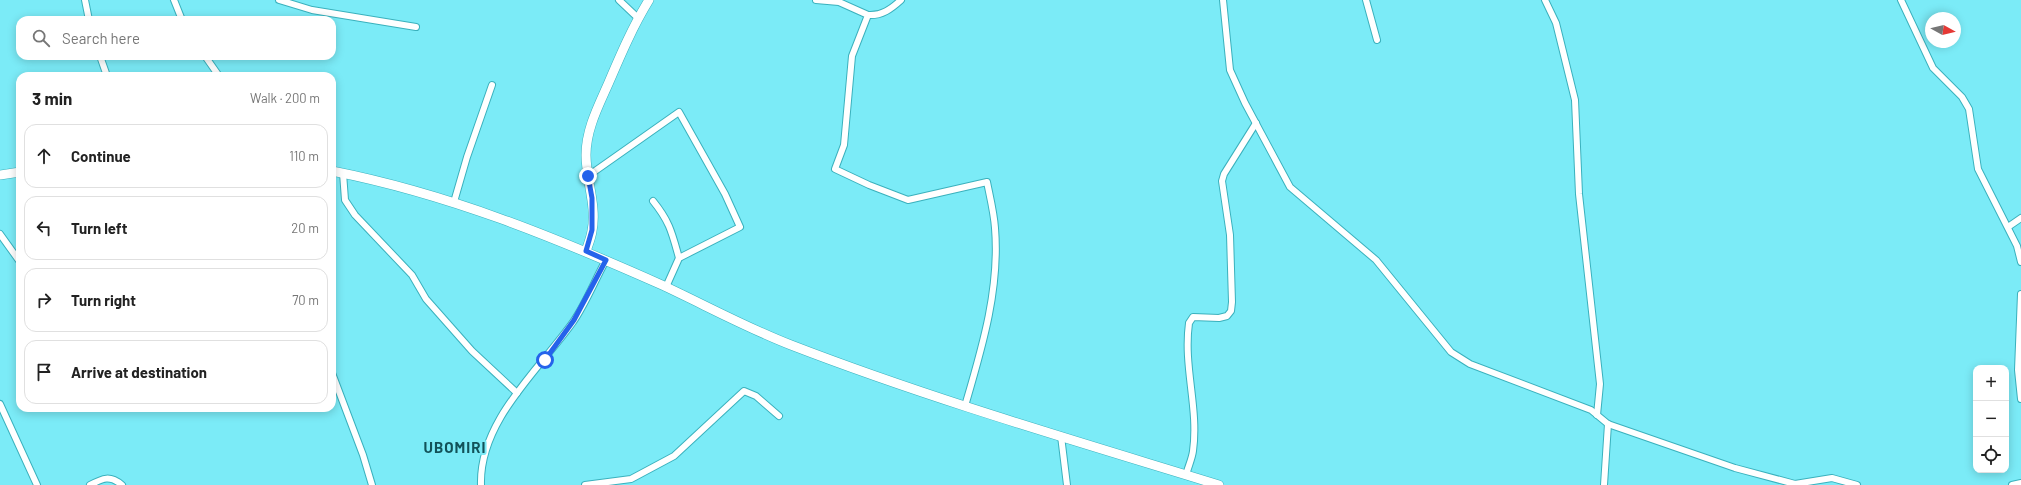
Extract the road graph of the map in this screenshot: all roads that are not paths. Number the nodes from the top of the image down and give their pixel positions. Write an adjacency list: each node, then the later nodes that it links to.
1 (85, 0): 13 (street)
2 (174, 0): 14 (street)
3 (279, 0): 16 (street)
4 (619, 0): 15 (street)
5 (649, 0): 15 (main road)
6 (816, 0): 12 (street)
7 (901, 0): 12 (street)
8 (1223, 0): 23 (street)
9 (1366, 0): 17 (street)
10 (1545, 0): 46 (street)
11 (1901, 0): 32 (street)
12 (868, 15): 45 (street)
13 (88, 16)
14 (180, 16)
15 (638, 18): 28 (main road)
16 (416, 27)
17 (1378, 40)
18 (102, 60): 20 (street)
19 (208, 60): 21 (street)
20 (106, 72)
21 (216, 72)
22 (492, 85): 30 (street)
23 (1256, 123): 46 (street); 50 (street)
24 (336, 172): 26 (main road)
25 (16, 173): 27 (main road)
26 (343, 173): 30 (main road); 42 (street)
27 (0, 176)
28 (588, 176): 34 (main road); 36 (street)
29 (653, 201): 36 (street)
30 (454, 202): 34 (main road)
31 (2021, 218): 32 (street)
32 (2008, 227): 38 (street)
33 (0, 234): 35 (street)
34 (586, 251): 37 (main road)
35 (16, 256)
36 (679, 258): 39 (street)
37 (606, 260): 39 (main road); 42 (street)
38 (2021, 262)
39 (666, 287): 45 (main road)
40 (2021, 294): 43 (street)
41 (336, 384): 56 (street)
42 (517, 393): 57 (street)
43 (2021, 399)
44 (0, 404): 53 (street)
45 (965, 406): 49 (main road)
46 (1598, 415): 48 (street)
47 (779, 416): 58 (street)
48 (1608, 424): 52 (street); 61 (street)
49 (1061, 436): 50 (main road); 59 (street)
50 (1186, 475): 60 (main road)
51 (2021, 483): 63 (street)
52 (1801, 484): 62 (street)
53 (37, 485)
54 (90, 485): 55 (street)
55 (122, 485)
56 (372, 485)
57 (481, 485)
58 (585, 485)
59 (1068, 485)
60 (1219, 485)
61 (1604, 485)
62 (1857, 485)
63 (2012, 485)

